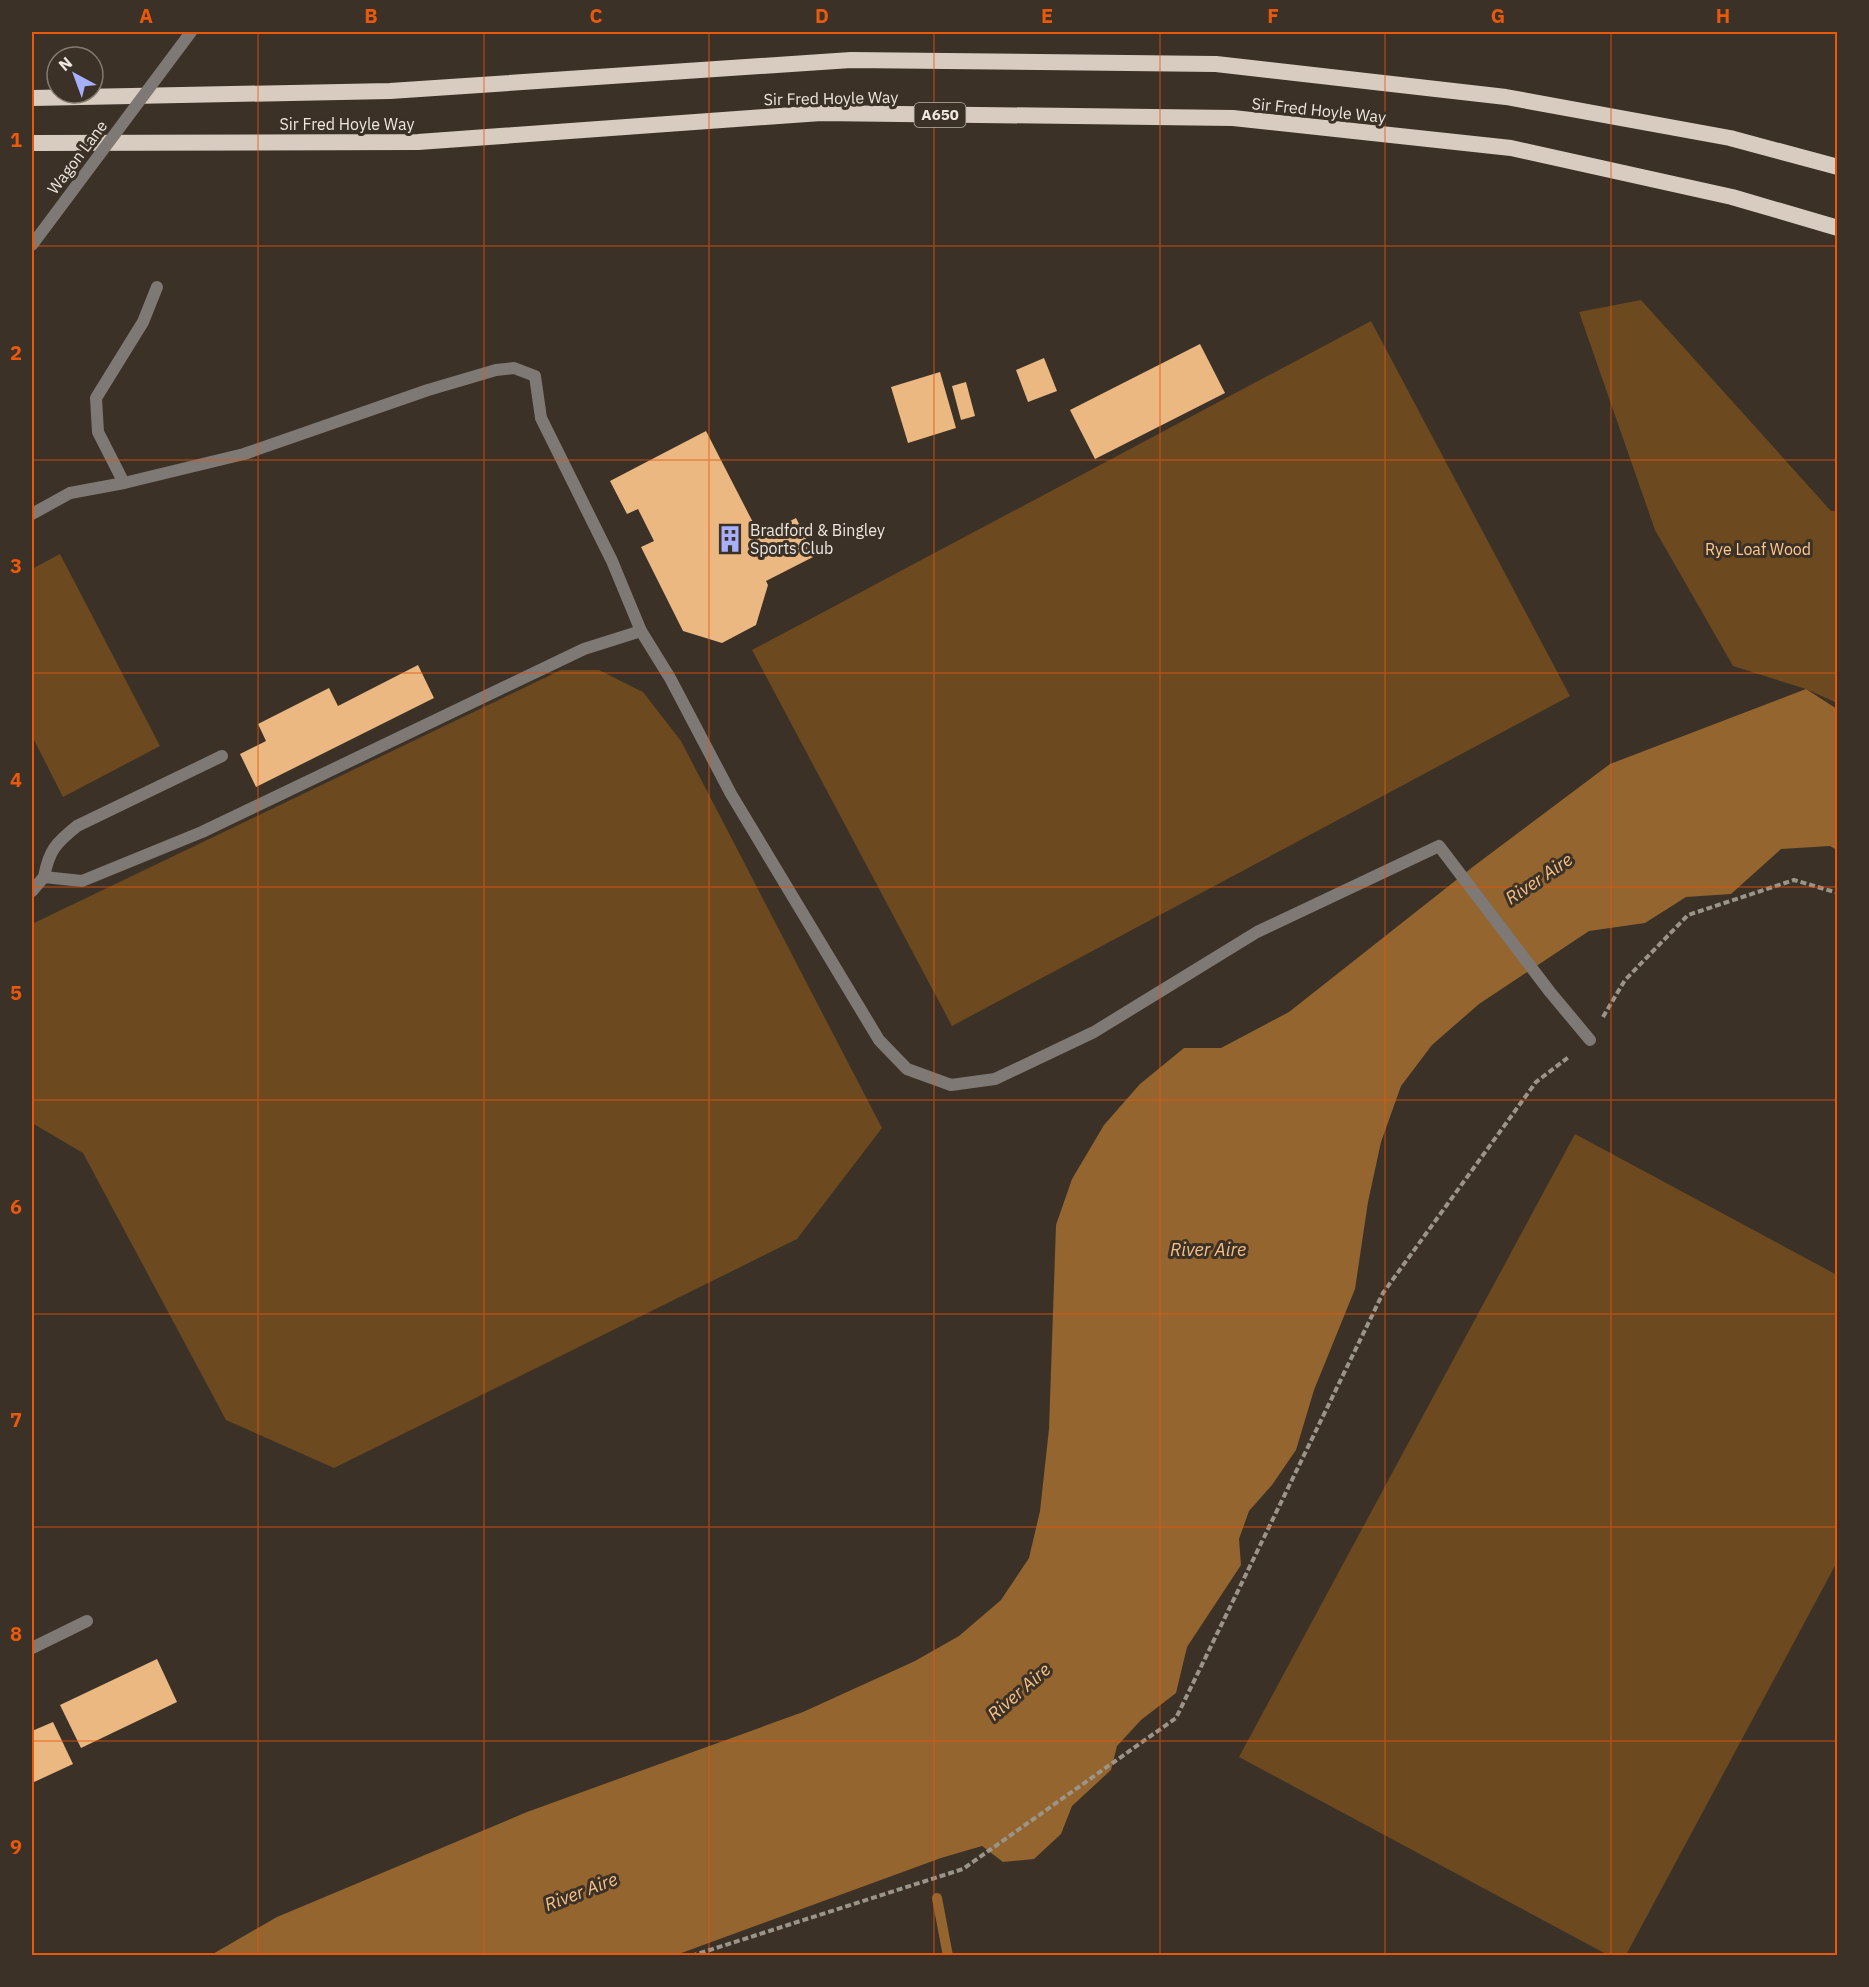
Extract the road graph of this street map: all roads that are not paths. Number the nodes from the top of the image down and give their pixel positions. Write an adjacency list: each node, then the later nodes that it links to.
1 (191, 32): 6 (street, Wagon Lane, bridge)
2 (32, 98): 4 (highway, Sir Fred Hoyle Way)
3 (32, 143): 5 (highway, Sir Fred Hoyle Way / A650)
4 (1838, 167)
5 (1838, 228)
6 (32, 245)
7 (157, 287): 8 (street)
8 (124, 483): 9 (street); 10 (street)
9 (32, 514)
10 (641, 631): 12 (street); 14 (street)
11 (222, 756): 12 (street)
12 (44, 877): 13 (street)
13 (32, 891)
14 (1590, 1040)
15 (87, 1621): 16 (street)
16 (32, 1648)

